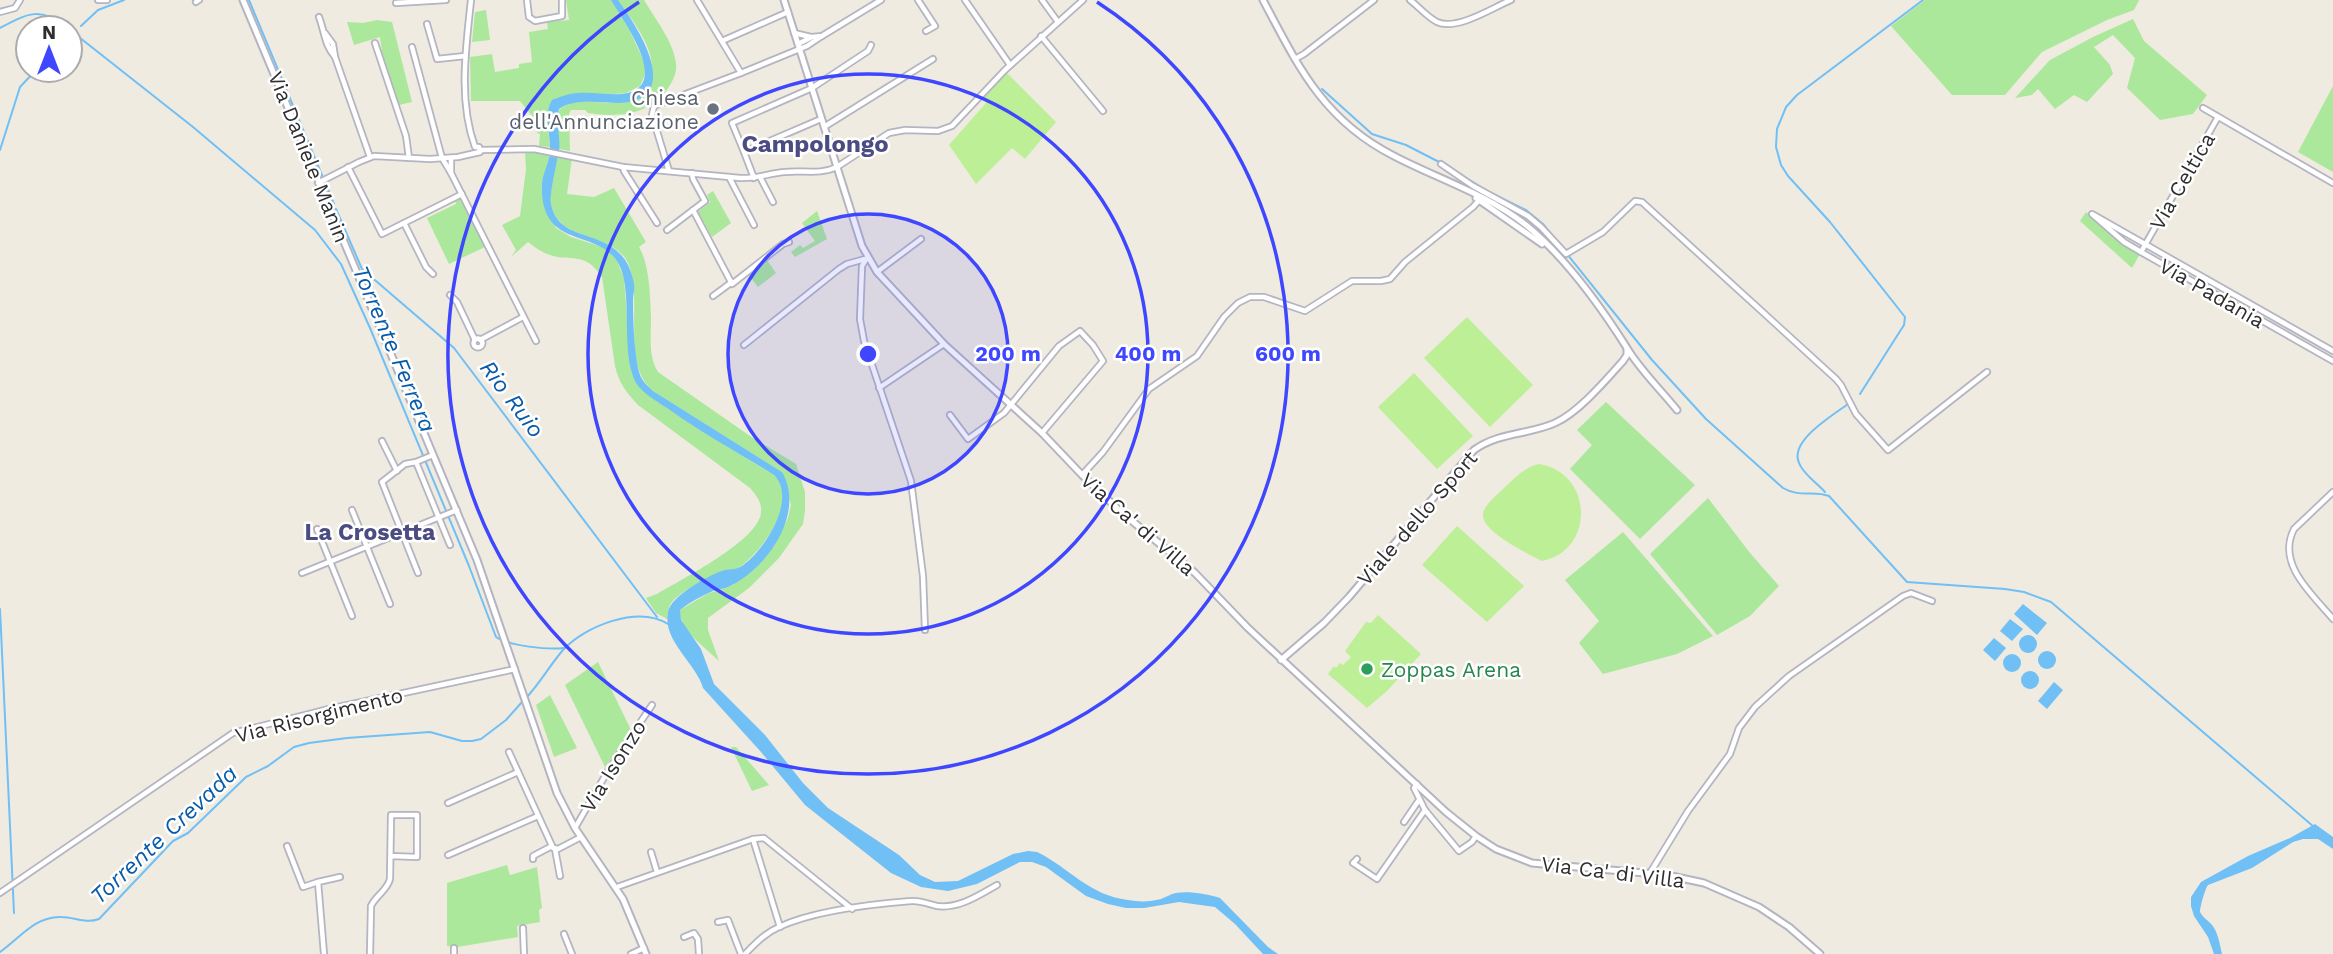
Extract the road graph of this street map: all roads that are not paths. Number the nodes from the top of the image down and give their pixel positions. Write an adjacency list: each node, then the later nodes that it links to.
1 (20, 0): 22 (street)
2 (98, 0): 3 (street)
3 (107, 0)
4 (243, 0): 64 (street, Via Daniele Manin)
5 (446, 0): 20 (street)
6 (471, 0): 38 (street)
7 (527, 0): 8 (street)
8 (562, 0)
9 (697, 0): 33 (street)
10 (784, 0): 23 (street, Via Ca' di Villa)
11 (918, 0): 28 (street)
12 (965, 0): 41 (street)
13 (1042, 0): 26 (street)
14 (1083, 0): 26 (street)
15 (1263, 0): 40 (street)
16 (1374, 0): 40 (street)
17 (1410, 0): 18 (street)
18 (1511, 0)
19 (877, 1): 30 (street)
20 (396, 3)
21 (0, 12): 22 (street)
22 (7, 12): 25 (street)
23 (788, 12): 29 (street, Via Ca' di Villa); 33 (street)
24 (319, 17): 51 (street)
25 (0, 18)
26 (1058, 22): 31 (street)
27 (427, 24): 38 (street)
28 (926, 31)
29 (794, 33): 32 (street); 37 (street, Via Ca' di Villa)
30 (822, 36): 32 (street); 37 (street)
31 (1041, 36): 41 (street); 45 (street)
32 (812, 37): 37 (street)
33 (722, 41): 42 (street)
34 (376, 43): 52 (street)
35 (871, 45): 43 (street)
36 (412, 47): 53 (street)
37 (799, 47): 42 (street); 43 (street, Via Ca' di Villa)
38 (465, 56): 49 (street)
39 (933, 59): 48 (street)
40 (1294, 60): 67 (street)
41 (1010, 65): 58 (street)
42 (741, 73): 59 (street)
43 (812, 88): 47 (street, Via Ca' di Villa); 50 (street)
44 (2203, 108): 46 (street, Via Celtica)
45 (1103, 111)
46 (2218, 117): 65 (street, Via Celtica); 78 (street, Via Celtica)
47 (821, 119): 48 (street, Via Ca' di Villa); 50 (street)
48 (824, 127): 58 (street, Via Ca' di Villa)
49 (476, 149): 54 (street); 57 (street)
50 (744, 152): 63 (street)
51 (370, 157): 52 (street); 56 (street)
52 (409, 158): 53 (street)
53 (442, 158): 54 (street); 60 (street)
54 (451, 158): 60 (street)
55 (1441, 164): 70 (street)
56 (348, 167): 64 (street); 71 (street)
57 (623, 167): 59 (street); 72 (street)
58 (837, 167): 63 (street); 80 (street, Via Ca' di Villa)
59 (669, 171): 61 (street)
60 (451, 173): 66 (street)
61 (692, 173): 62 (street); 69 (street)
62 (729, 177): 63 (street); 73 (street)
63 (757, 177): 68 (street)
64 (322, 181): 102 (street, Via Daniele Manin)
65 (2333, 183)
66 (462, 194): 71 (street); 88 (street)
67 (1481, 199): 74 (street); 105 (street)
68 (773, 202)
69 (693, 210): 75 (street); 83 (street)
70 (1528, 216): 74 (street); 95 (street)
71 (404, 223): 82 (street)
72 (657, 223)
73 (754, 225)
74 (1521, 225): 92 (street)
75 (667, 230)
76 (921, 239): 81 (street)
77 (789, 242): 83 (street)
78 (2145, 244): 79 (street, Via Padania); 79 (street); 85 (street, Via Padania)
79 (2141, 252): 87 (street, Via Padania)
80 (867, 258): 81 (street, Via Ca' di Villa); 91 (street); 96 (street)
81 (877, 272): 90 (street, Via Ca' di Villa)
82 (433, 274)
83 (732, 282): 86 (street)
84 (450, 295): 88 (street)
85 (2234, 295): 87 (street); 93 (street, Via Padania)
86 (713, 296)
87 (2230, 303): 94 (street, Via Padania)
88 (523, 317): 89 (street)
89 (536, 341)
90 (944, 344): 96 (street); 97 (street, Via Ca' di Villa)
91 (744, 345)
92 (1627, 349): 98 (street); 122 (street, Viale dello Sport)
93 (2333, 351)
94 (2333, 361)
95 (1987, 372)
96 (879, 388): 121 (street)
97 (1011, 405): 99 (street); 100 (street, Via Ca' di Villa); 100 (street)
98 (1677, 411)
99 (950, 415)
100 (1042, 433): 105 (street, Via Ca' di Villa)
101 (382, 441): 104 (street)
102 (431, 456): 103 (street); 108 (street, Via Daniele Manin)
103 (418, 462): 104 (street); 109 (street)
104 (397, 471): 111 (street)
105 (1082, 475): 122 (street, Via Ca' di Villa)
106 (2333, 492): 120 (street)
107 (352, 510): 113 (street)
108 (455, 511): 109 (street); 123 (street, Via Daniele Manin)
109 (440, 517): 111 (street); 112 (street)
110 (317, 529): 114 (street)
111 (403, 532): 113 (street); 116 (street)
112 (450, 545)
113 (366, 547): 114 (street); 118 (street)
114 (330, 561): 115 (street); 119 (street)
115 (302, 573)
116 (418, 573)
117 (1932, 601): 145 (street)
118 (390, 604)
119 (352, 616)
120 (2333, 619)
121 (925, 630)
122 (1281, 660): 127 (street, Via Ca' di Villa)
123 (515, 669): 133 (street, Via Daniele Manin); 151 (street, Via Risorgimento)
124 (652, 705): 133 (street, Via Isonzo)
125 (509, 752): 126 (street)
126 (518, 772): 129 (street); 131 (street)
127 (1417, 784): 128 (street); 134 (street, Via Ca' di Villa)
128 (1419, 800): 130 (street); 132 (street)
129 (448, 803)
130 (1425, 810): 134 (street); 143 (street)
131 (538, 816): 138 (street); 140 (street)
132 (1404, 822)
133 (575, 828): 135 (street, Via Daniele Manin)
134 (1476, 836): 145 (street, Via Ca' di Villa)
135 (581, 837): 138 (street); 150 (street, Via Daniele Manin)
136 (752, 839): 144 (street); 152 (street); 154 (street)
137 (287, 846): 148 (street)
138 (554, 848): 142 (street); 146 (street)
139 (651, 852): 144 (street)
140 (449, 855)
141 (391, 856): 141 (street); 160 (street)
142 (533, 859)
143 (1353, 860)
144 (657, 872): 150 (street)
145 (1650, 873): 166 (street, Via Ca' di Villa)
146 (560, 876)
147 (340, 877): 148 (street)
148 (318, 883): 159 (street)
149 (997, 886): 152 (street)
150 (617, 887): 158 (street, Via Daniele Manin)
151 (0, 893)
152 (853, 909): 154 (street)
153 (719, 922): 165 (street)
154 (780, 927): 165 (street)
155 (523, 928): 161 (street)
156 (564, 934): 162 (street)
157 (684, 937): 164 (street)
158 (645, 951): 163 (street)
159 (324, 954)
160 (370, 954)
161 (524, 954)
162 (572, 954)
163 (631, 954)
164 (699, 954)
165 (743, 954)
166 (1820, 954)

